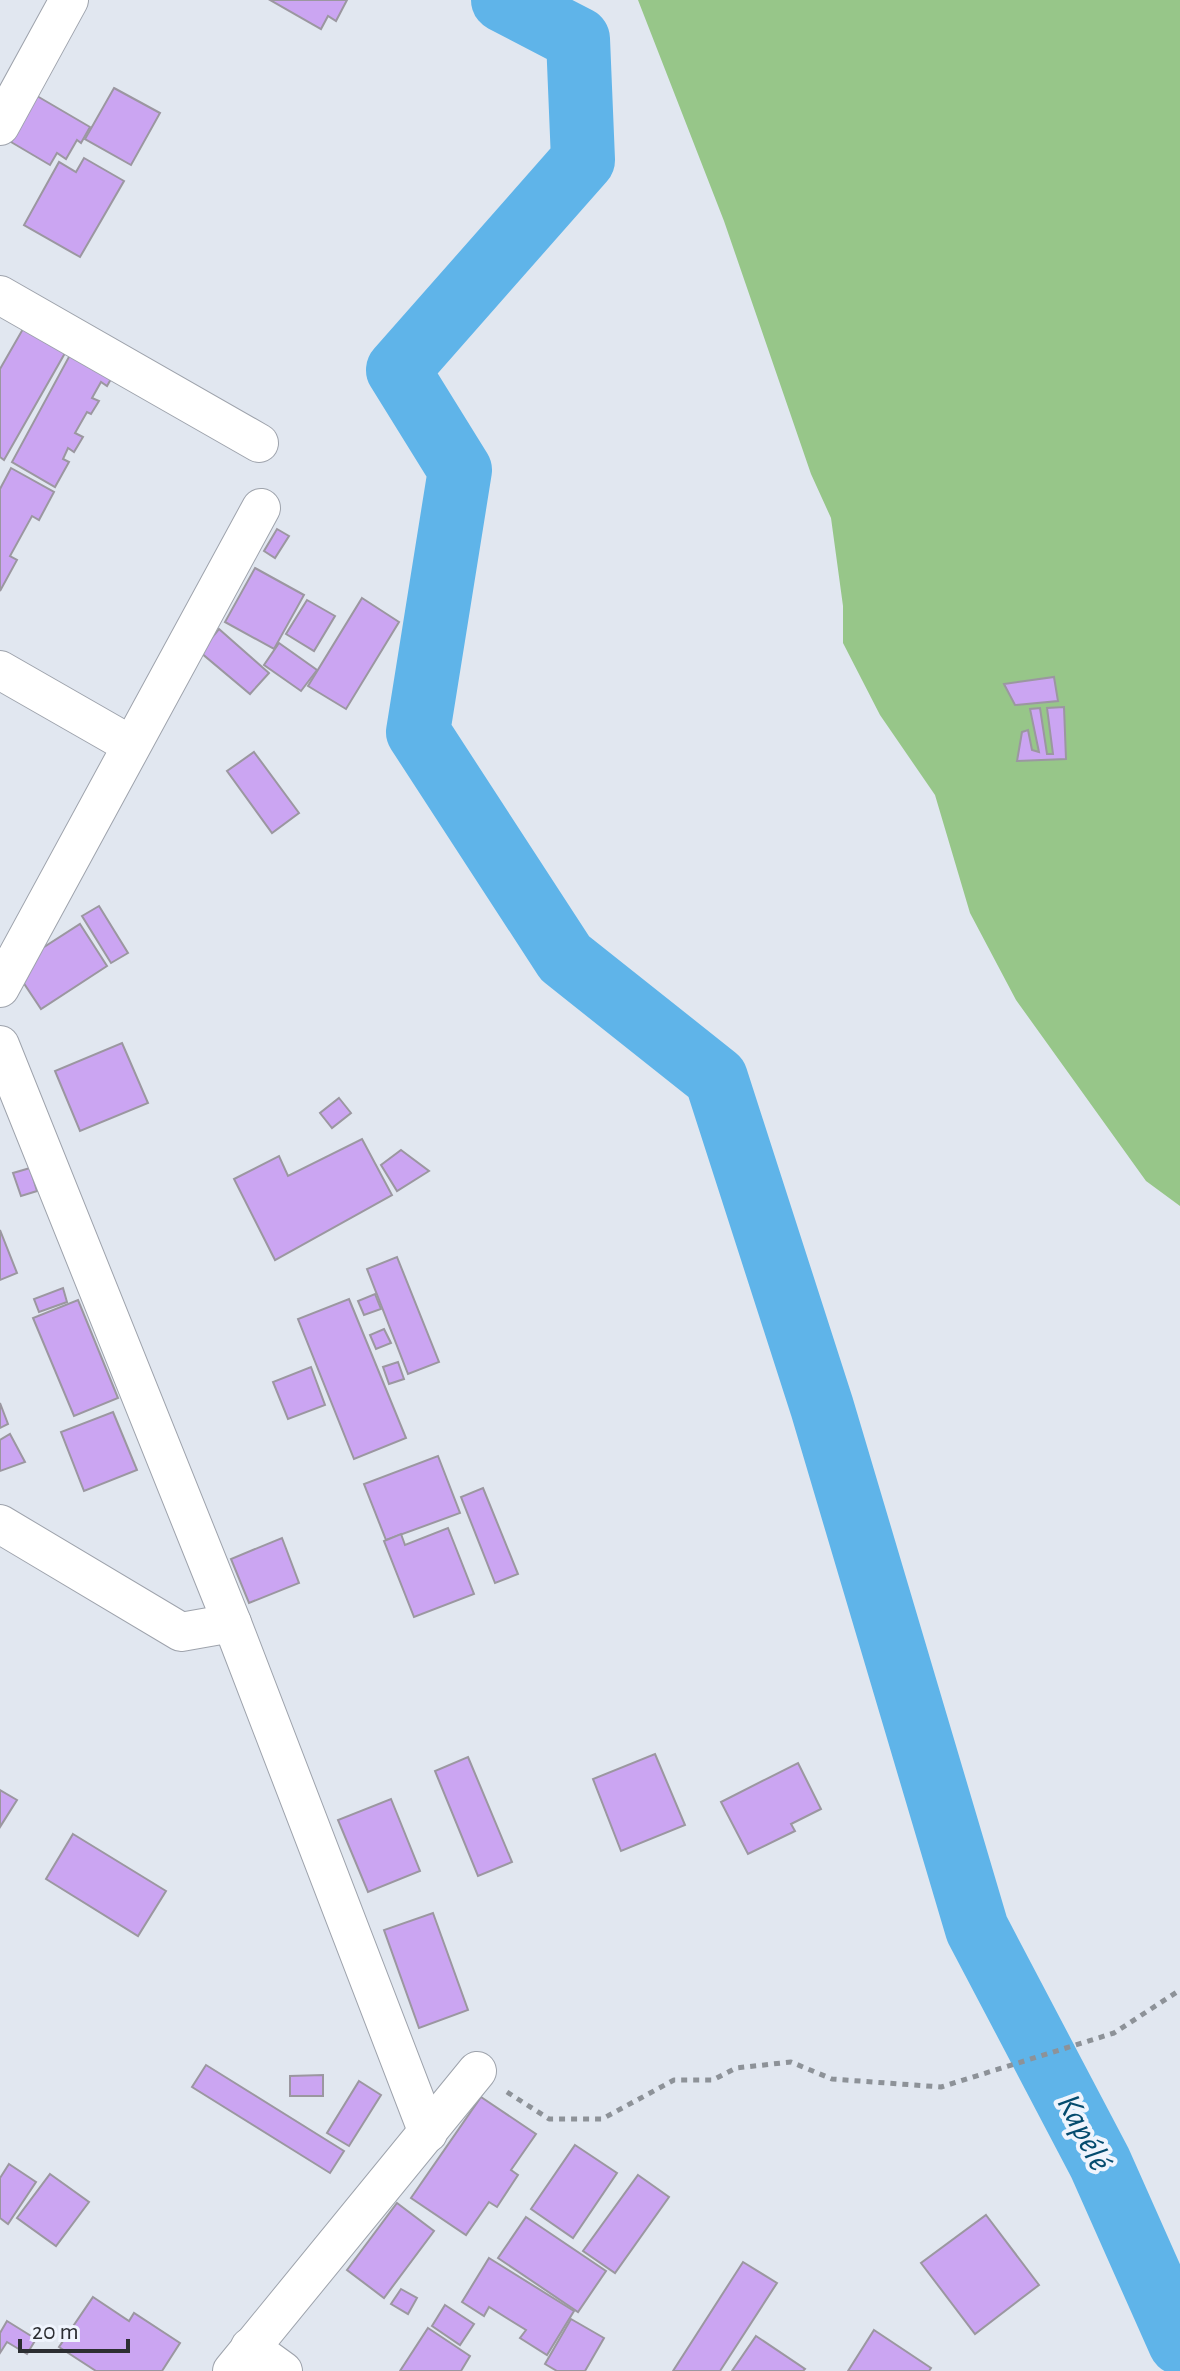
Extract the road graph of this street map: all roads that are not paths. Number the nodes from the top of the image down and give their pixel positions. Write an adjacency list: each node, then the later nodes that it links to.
1 (69, 0): 2 (street)
2 (0, 126)
3 (0, 295): 4 (street)
4 (259, 443)
5 (261, 508): 7 (street)
6 (0, 670): 7 (street)
7 (131, 745): 8 (street)
8 (0, 988)
9 (0, 1045): 11 (street)
10 (0, 1524): 11 (street)
11 (232, 1623): 13 (street)
12 (477, 2071): 13 (street)
13 (428, 2133): 14 (street)
14 (241, 2359): 15 (street)
15 (283, 2371)

